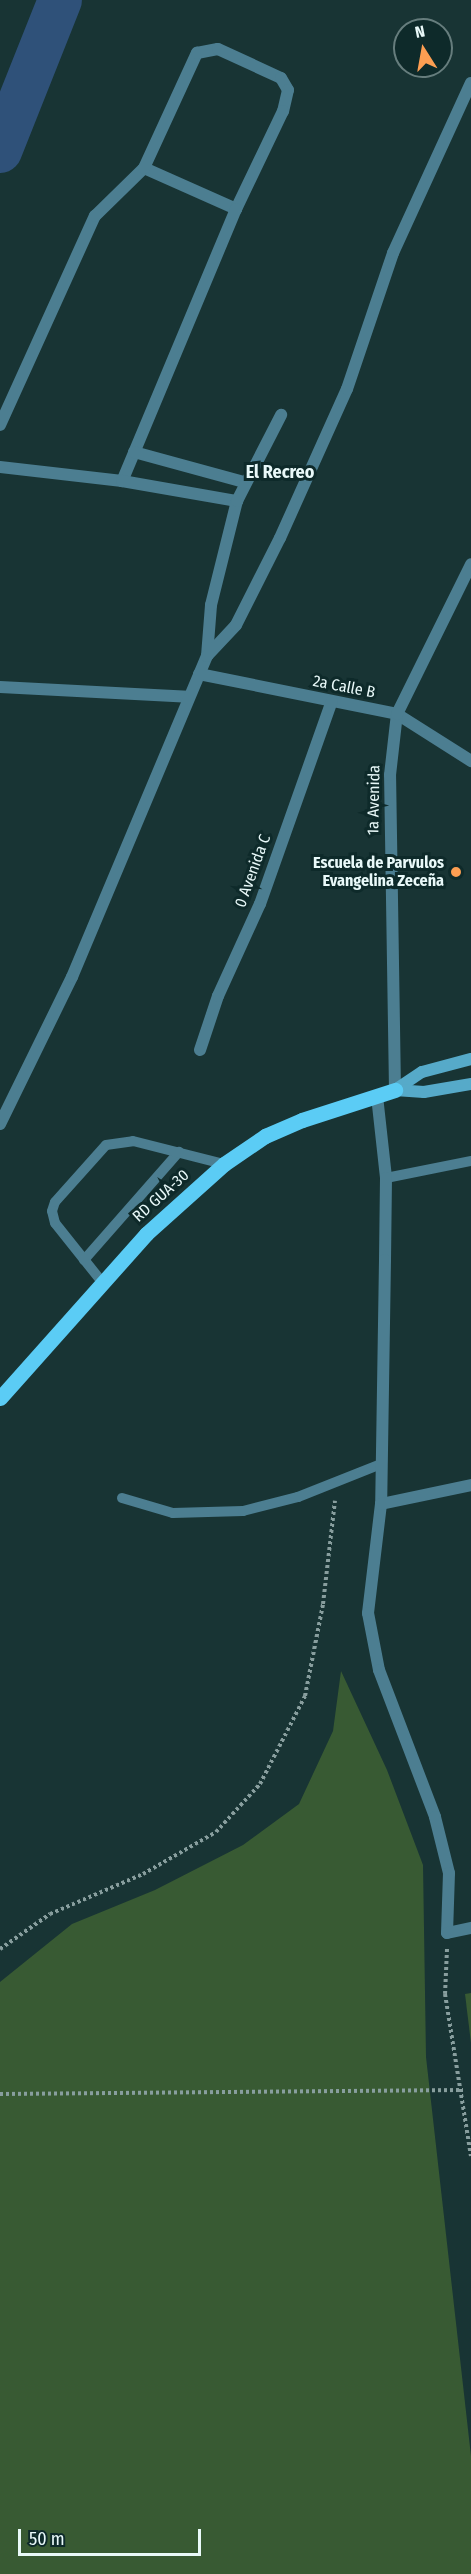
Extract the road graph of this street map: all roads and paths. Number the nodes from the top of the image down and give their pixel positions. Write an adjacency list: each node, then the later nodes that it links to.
1 (471, 83): 12 (street)
2 (144, 168): 3 (street); 3 (street); 5 (street)
3 (236, 209): 6 (street)
4 (281, 415): 9 (street)
5 (0, 425)
6 (134, 452): 8 (street); 9 (street)
7 (0, 467): 8 (street)
8 (122, 481): 10 (street)
9 (244, 482): 10 (street)
10 (237, 501): 12 (street)
11 (471, 564): 17 (street, 1a Avenida)
12 (207, 656): 13 (street)
13 (199, 674): 15 (street); 16 (street, 2a Calle B)
14 (0, 687): 15 (street)
15 (188, 697): 24 (street)
16 (332, 701): 17 (street, 2a Calle B); 19 (street, 0 Avenida C)
17 (397, 714): 18 (street, 2a Calle B); 22 (street, 1a Avenida)
18 (471, 761)
19 (200, 1050)
20 (471, 1059): 22 (street)
21 (471, 1084): 22 (street)
22 (395, 1090): 23 (main road, RD GUA-30)
23 (377, 1096): 27 (main road, RD GUA-30); 28 (street)
24 (0, 1124)
25 (179, 1152): 27 (lane); 29 (lane); 29 (lane)
26 (471, 1161): 28 (lane)
27 (224, 1164): 30 (main road, RD GUA-30)
28 (386, 1178): 32 (street)
29 (84, 1260): 30 (lane)
30 (102, 1282): 31 (main road, RD GUA-30)
31 (0, 1398)
32 (381, 1464): 33 (lane); 36 (street)
33 (337, 1480): 35 (lane); 39 (path)
34 (471, 1485): 36 (street)
35 (122, 1498)
36 (381, 1504): 38 (street)
37 (471, 1928): 38 (street)
38 (447, 1933): 40 (path)
39 (0, 1949)
40 (463, 2090): 41 (path); 42 (path)
41 (0, 2094)
42 (471, 2156)

